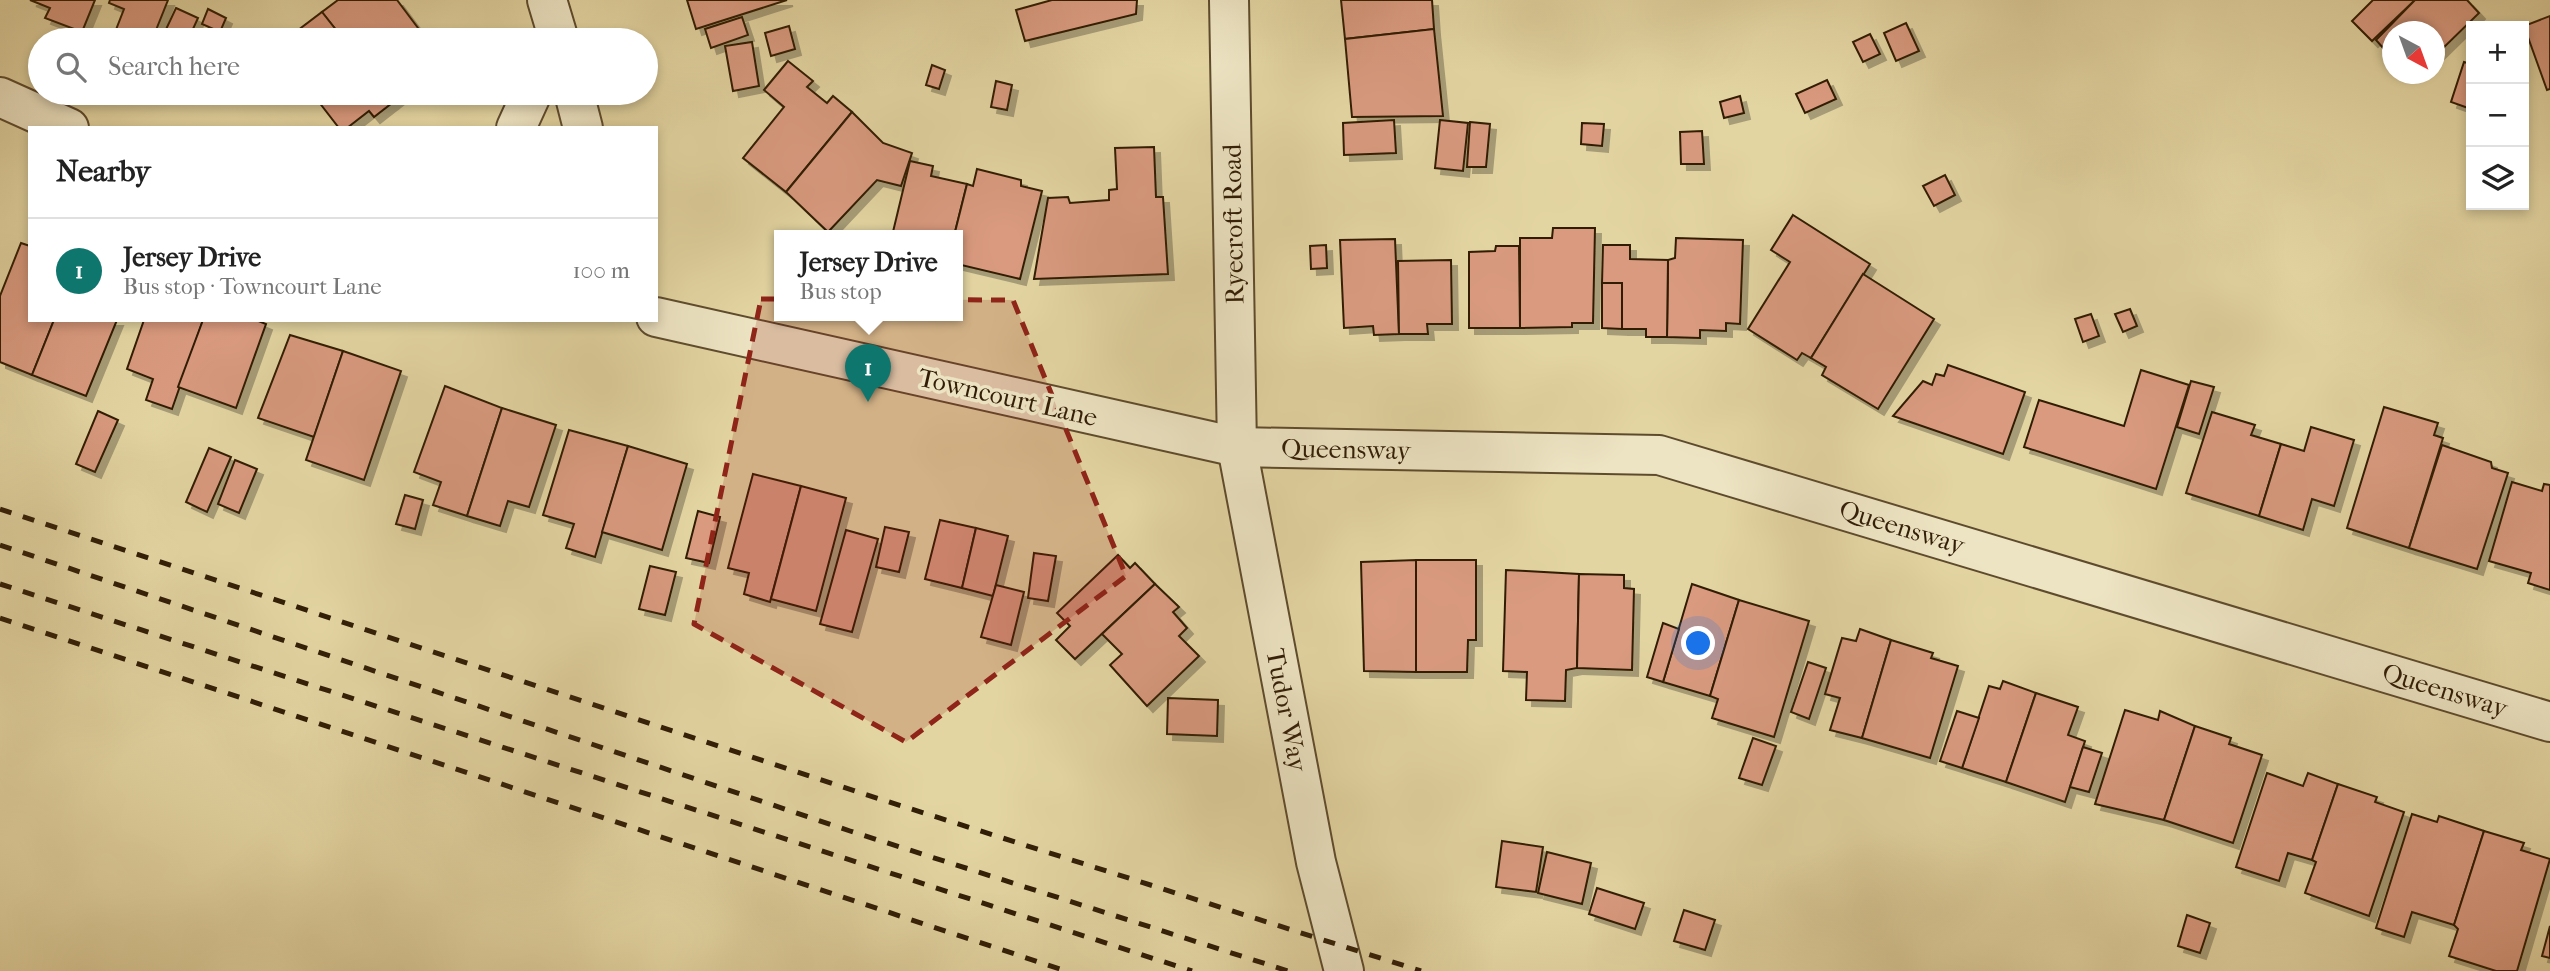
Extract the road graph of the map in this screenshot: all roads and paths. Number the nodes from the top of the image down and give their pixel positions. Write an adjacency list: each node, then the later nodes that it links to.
1 (547, 0): 3 (street)
2 (1229, 0): 11 (street, Ryecroft Road)
3 (555, 28)
4 (0, 97): 7 (street)
5 (527, 105): 8 (street)
6 (576, 105): 9 (street)
7 (65, 126)
8 (517, 126)
9 (582, 126)
10 (658, 317): 11 (street, Towncourt Lane)
11 (1237, 447): 12 (street, Queensway); 13 (street, Tudor Way)
12 (2550, 722)
13 (1344, 971)

